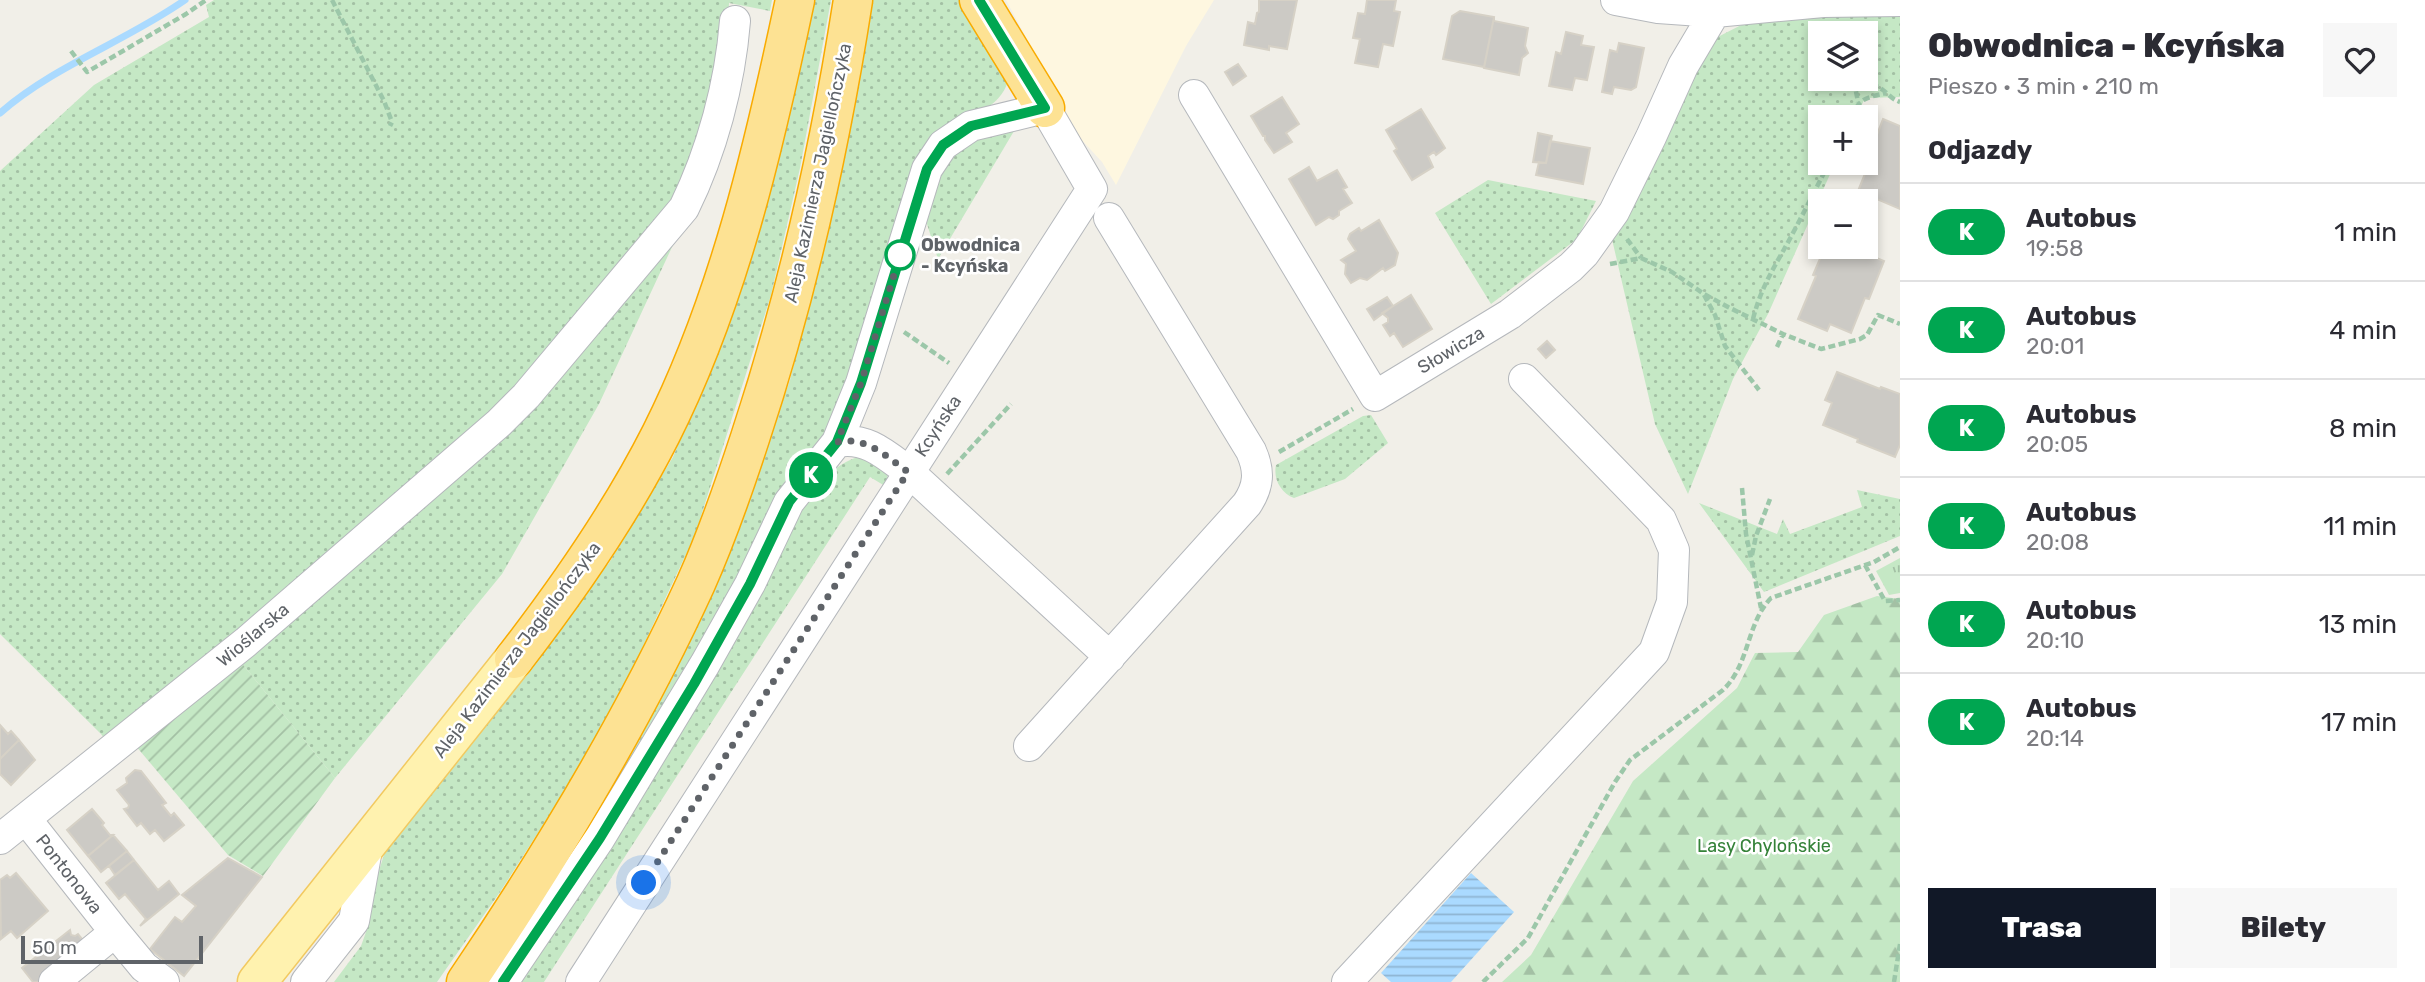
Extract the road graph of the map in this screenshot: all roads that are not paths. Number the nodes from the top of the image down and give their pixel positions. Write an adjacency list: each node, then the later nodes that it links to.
1 (795, 0): 15 (highway, Aleja Kazimierza Jagiellończyka)
2 (853, 0): 24 (highway, Aleja Kazimierza Jagiellończyka)
3 (979, 0): 9 (highway)
4 (1616, 0): 6 (street)
5 (1900, 1): 6 (street)
6 (1715, 12): 8 (street, Słowicza)
7 (735, 21): 17 (street, Wioślarska)
8 (1194, 95)
9 (1045, 108): 12 (street); 13 (street, Kcyńska)
10 (1109, 218): 14 (street)
11 (1524, 379): 27 (street)
12 (837, 442): 13 (street); 25 (street)
13 (908, 472): 14 (street); 26 (street, Kcyńska)
14 (1110, 657): 16 (street)
15 (514, 659): 18 (main road, Aleja Kazimierza Jagiellończyka)
16 (1029, 746)
17 (7, 832): 19 (street, Pontonowa)
18 (369, 841): 22 (main road, Aleja Kazimierza Jagiellończyka); 23 (street)
19 (115, 932): 20 (street); 21 (street, Pontonowa)
20 (54, 982)
21 (164, 982)
22 (257, 982)
23 (306, 982)
24 (466, 982)
25 (503, 982)
26 (581, 982)
27 (1347, 982)

